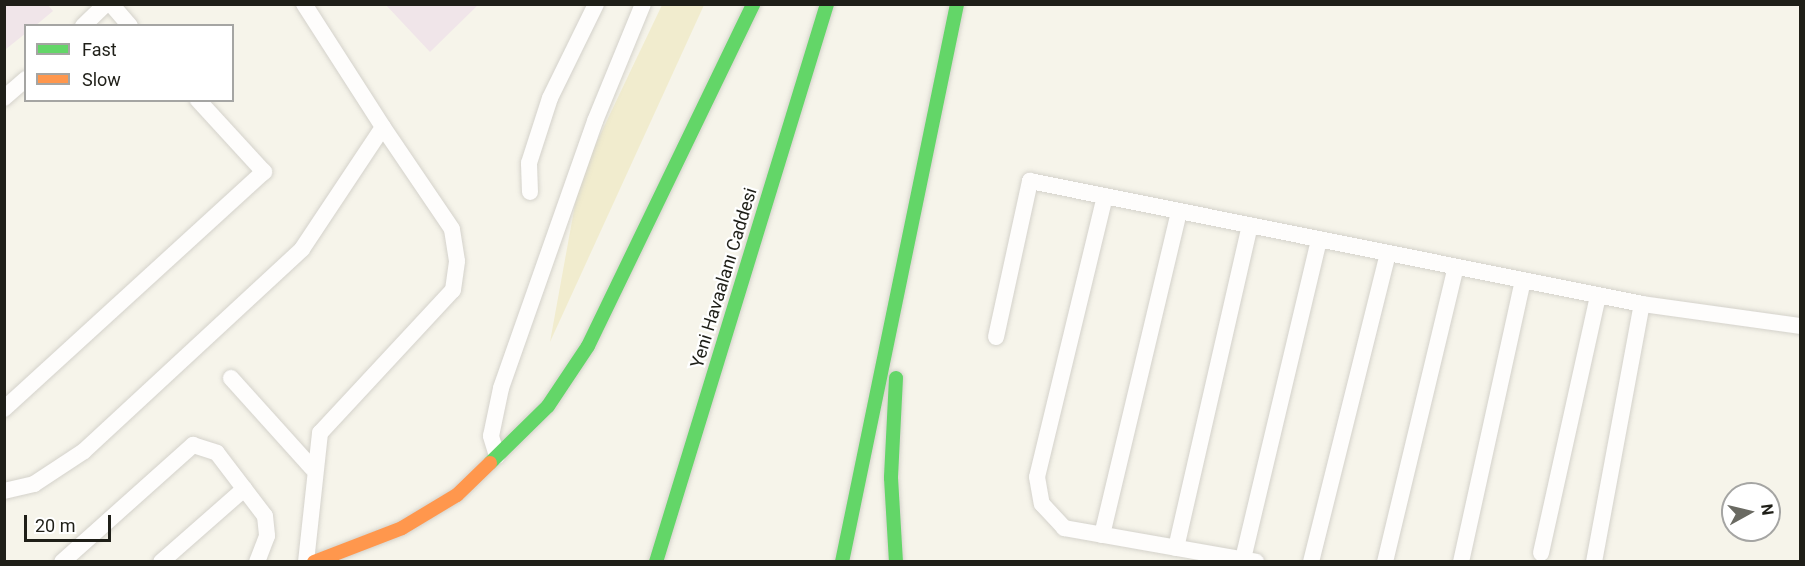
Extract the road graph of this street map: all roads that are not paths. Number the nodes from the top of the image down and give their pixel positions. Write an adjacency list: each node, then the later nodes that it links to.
1 (108, 4): 8 (lane); 9 (lane)
2 (304, 4): 13 (lane)
3 (596, 4): 14 (lane)
4 (643, 4): 29 (lane)
5 (753, 4): 29 (main road)
6 (827, 4): 42 (main road, Yeni Havaalanı Caddesi)
7 (957, 4): 24 (main road)
8 (85, 24)
9 (128, 24)
10 (24, 81): 11 (lane)
11 (4, 98)
12 (200, 102): 28 (lane)
13 (383, 127): 30 (lane); 32 (lane)
14 (530, 192)
15 (1105, 196): 16 (lane); 26 (lane); 33 (lane)
16 (1179, 211): 17 (lane); 33 (lane)
17 (1250, 225): 18 (lane); 34 (lane)
18 (1319, 239): 19 (lane); 36 (lane)
19 (1388, 253): 20 (lane); 45 (lane)
20 (1456, 267): 21 (lane); 46 (lane)
21 (1523, 280): 22 (lane); 47 (lane)
22 (1598, 296): 23 (lane); 35 (lane)
23 (1642, 304): 25 (lane); 48 (lane)
24 (897, 313): 43 (main road); 44 (main road)
25 (1800, 326)
26 (996, 337)
27 (231, 378): 30 (lane)
28 (4, 410)
29 (497, 456): 41 (main road)
30 (312, 468): 40 (lane)
31 (244, 489): 37 (lane); 38 (lane); 39 (lane)
32 (4, 492)
33 (1102, 535): 34 (lane)
34 (1176, 548): 36 (lane)
35 (1541, 553)
36 (1249, 560)
37 (62, 561)
38 (161, 561)
39 (257, 561)
40 (306, 561)
41 (314, 561)
42 (656, 561)
43 (842, 561)
44 (896, 561)
45 (1311, 561)
46 (1384, 561)
47 (1461, 561)
48 (1594, 561)

